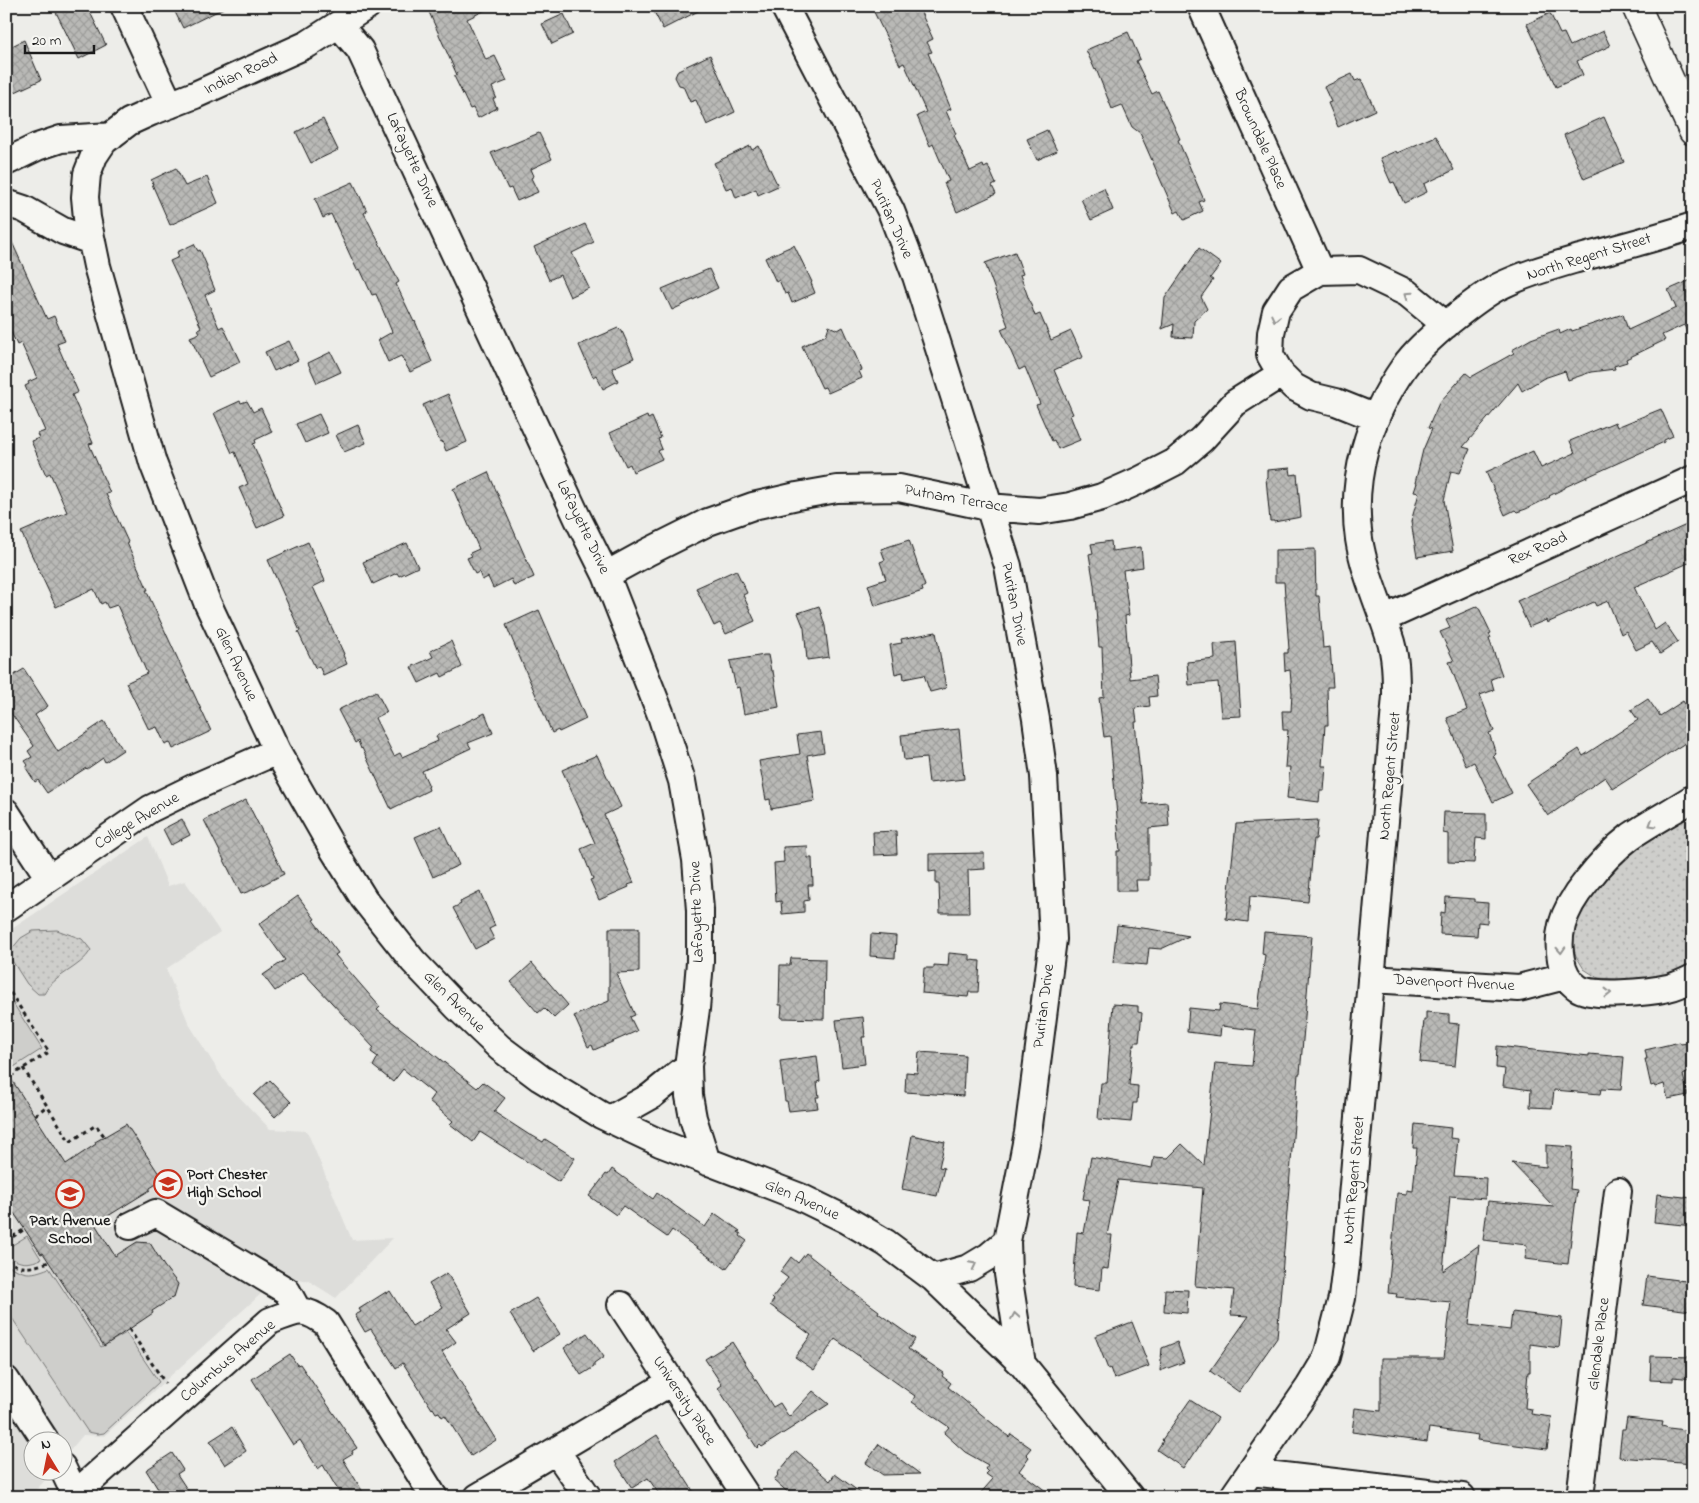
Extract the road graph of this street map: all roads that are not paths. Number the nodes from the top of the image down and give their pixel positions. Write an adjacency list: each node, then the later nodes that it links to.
1 (124, 6): 7 (street)
2 (367, 6): 6 (street, Indian Road)
3 (784, 6): 19 (street, Puritan Drive)
4 (1201, 6): 14 (street, Browndale Place)
5 (1636, 6): 8 (main road)
6 (339, 25): 7 (street, Indian Road); 20 (street, Lafayette Drive)
7 (170, 105): 9 (street, Indian Road)
8 (1693, 132)
9 (111, 136): 10 (street); 13 (street, Indian Road)
10 (6, 162)
11 (6, 203): 13 (street)
12 (1693, 226): 15 (street, North Regent Street)
13 (92, 241): 22 (street, Glen Avenue)
14 (1320, 271): 15 (street, one-way to 14); 16 (street, one-way to 16)
15 (1446, 325): 17 (street, North Regent Street)
16 (1281, 374): 17 (street); 19 (street, Putnam Terrace)
17 (1376, 418): 21 (street, North Regent Street)
18 (1693, 479): 21 (street, Rex Road)
19 (988, 507): 20 (street, Putnam Terrace); 35 (street, Puritan Drive)
20 (606, 576): 30 (street, Lafayette Drive)
21 (1383, 619): 29 (street, North Regent Street)
22 (277, 751): 25 (street, College Avenue); 31 (street, Glen Avenue)
23 (1693, 798): 27 (street, one-way to 27)
24 (6, 812): 25 (street)
25 (49, 878): 26 (street, College Avenue)
26 (6, 908)
27 (1566, 976): 28 (street, one-way to 28); 29 (street, Davenport Avenue)
28 (1693, 978)
29 (1370, 979): 44 (street, North Regent Street)
30 (688, 1066): 31 (street); 32 (street, Lafayette Drive)
31 (610, 1119): 32 (street, Glen Avenue)
32 (707, 1162): 36 (street, Glen Avenue)
33 (1618, 1192): 54 (street, Glendale Place)
34 (130, 1226): 38 (street)
35 (1007, 1241): 36 (street, one-way to 35); 39 (street, Puritan Drive, one-way to 35)
36 (933, 1278): 39 (street, Glen Avenue)
37 (621, 1305): 41 (street, University Place)
38 (298, 1311): 46 (street, Columbus Avenue); 47 (street)
39 (1022, 1364): 51 (street, Glen Avenue)
40 (6, 1380): 42 (street)
41 (671, 1382): 43 (street); 50 (street, University Place)
42 (39, 1430)
43 (556, 1451): 48 (street); 49 (street)
44 (1251, 1472): 52 (street, North Regent Street); 53 (street)
45 (68, 1480): 46 (street)
46 (75, 1496)
47 (434, 1497)
48 (478, 1497)
49 (588, 1497)
50 (747, 1497)
51 (1130, 1497)
52 (1233, 1497)
53 (1462, 1497)
54 (1580, 1497)

